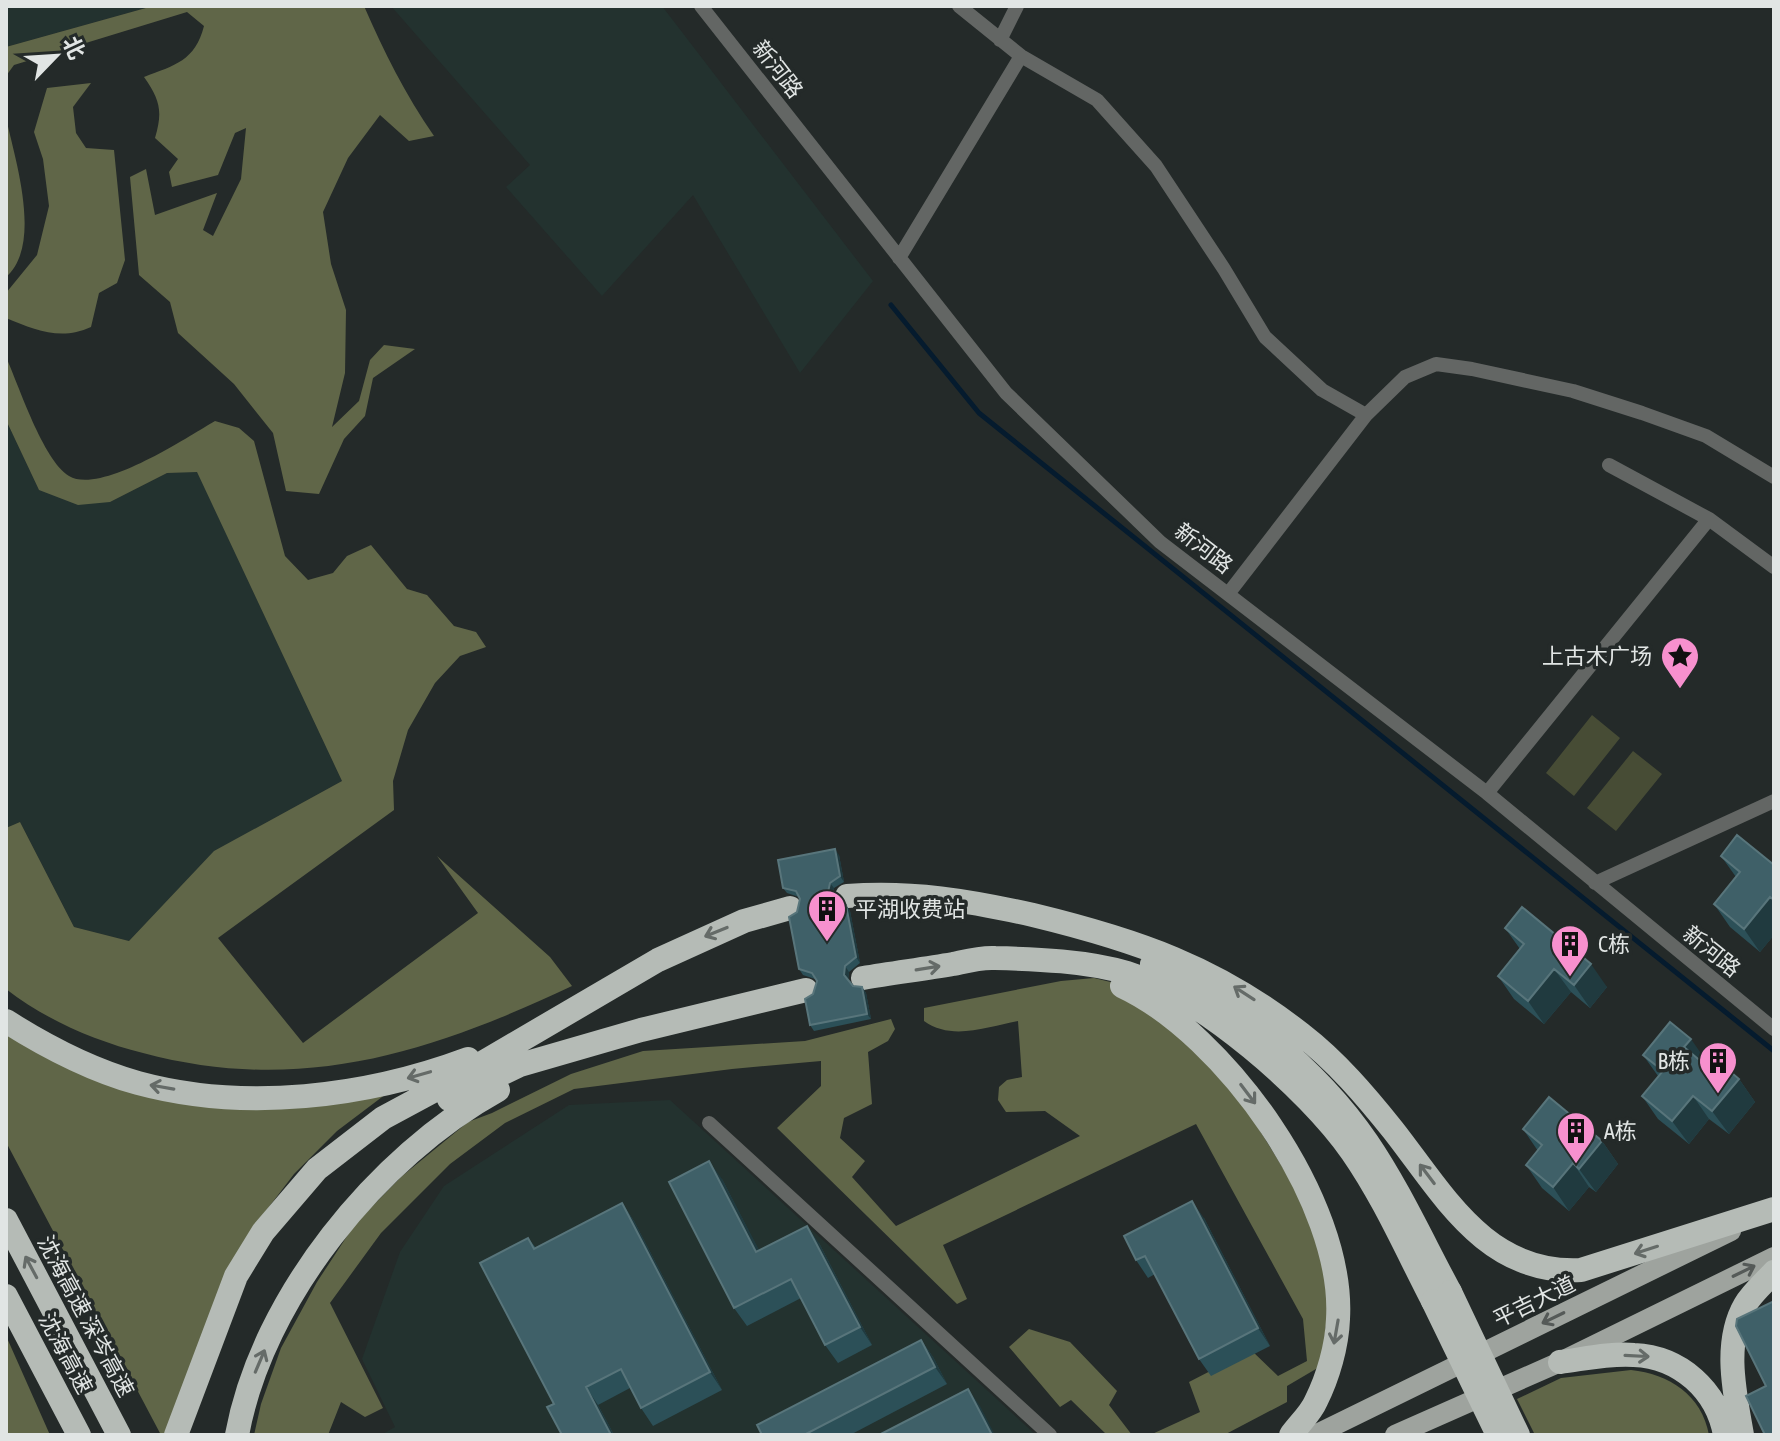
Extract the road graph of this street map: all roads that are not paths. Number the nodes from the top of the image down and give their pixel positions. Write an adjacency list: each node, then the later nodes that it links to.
1 (701, 6): 6 (street, 新河路)
2 (959, 6): 4 (street)
3 (1017, 6): 4 (street)
4 (1000, 40): 5 (street)
5 (1021, 56): 6 (street); 7 (street)
6 (899, 258): 12 (street, 新河路)
7 (1366, 415): 9 (street); 12 (street)
8 (1609, 465): 10 (street)
9 (1774, 477)
10 (1709, 519): 11 (street); 13 (street)
11 (1774, 567)
12 (1228, 594): 13 (street, 新河路)
13 (1487, 793): 15 (street, 新河路)
14 (1774, 801): 15 (street)
15 (1595, 883): 24 (street, 新河路)
16 (847, 896): 17 (highway)
17 (983, 904): 27 (highway, one-way to 17); 32 (highway)
18 (790, 908): 21 (highway, one-way to 21)
19 (992, 957): 20 (highway, one-way to 19); 32 (highway); 43 (highway, one-way to 43)
20 (863, 978)
21 (617, 985): 23 (highway, one-way to 23); 35 (highway)
22 (806, 990): 25 (highway)
23 (6, 1021)
24 (1774, 1029)
25 (641, 1030): 35 (highway); 41 (highway, one-way to 25)
26 (709, 1123): 42 (street)
27 (1774, 1209): 44 (main road, 平吉大道, one-way to 44)
28 (6, 1220): 38 (highway, 沈海高速 深岑高速, one-way to 28)
29 (1774, 1257): 34 (main road, one-way to 29)
30 (1774, 1272): 49 (highway)
31 (6, 1296): 37 (highway, 沈海高速)
32 (1442, 1296): 46 (highway, bridge); 47 (highway, bridge)
33 (6, 1304): 36 (highway)
34 (1560, 1362): 45 (main road); 48 (highway, one-way to 48)
35 (202, 1386): 39 (highway); 40 (highway)
36 (66, 1435)
37 (79, 1435)
38 (119, 1435)
39 (176, 1435)
40 (193, 1435)
41 (237, 1435)
42 (1050, 1435)
43 (1291, 1435)
44 (1315, 1435)
45 (1395, 1435)
46 (1498, 1435)
47 (1518, 1435)
48 (1725, 1435)
49 (1742, 1435)

